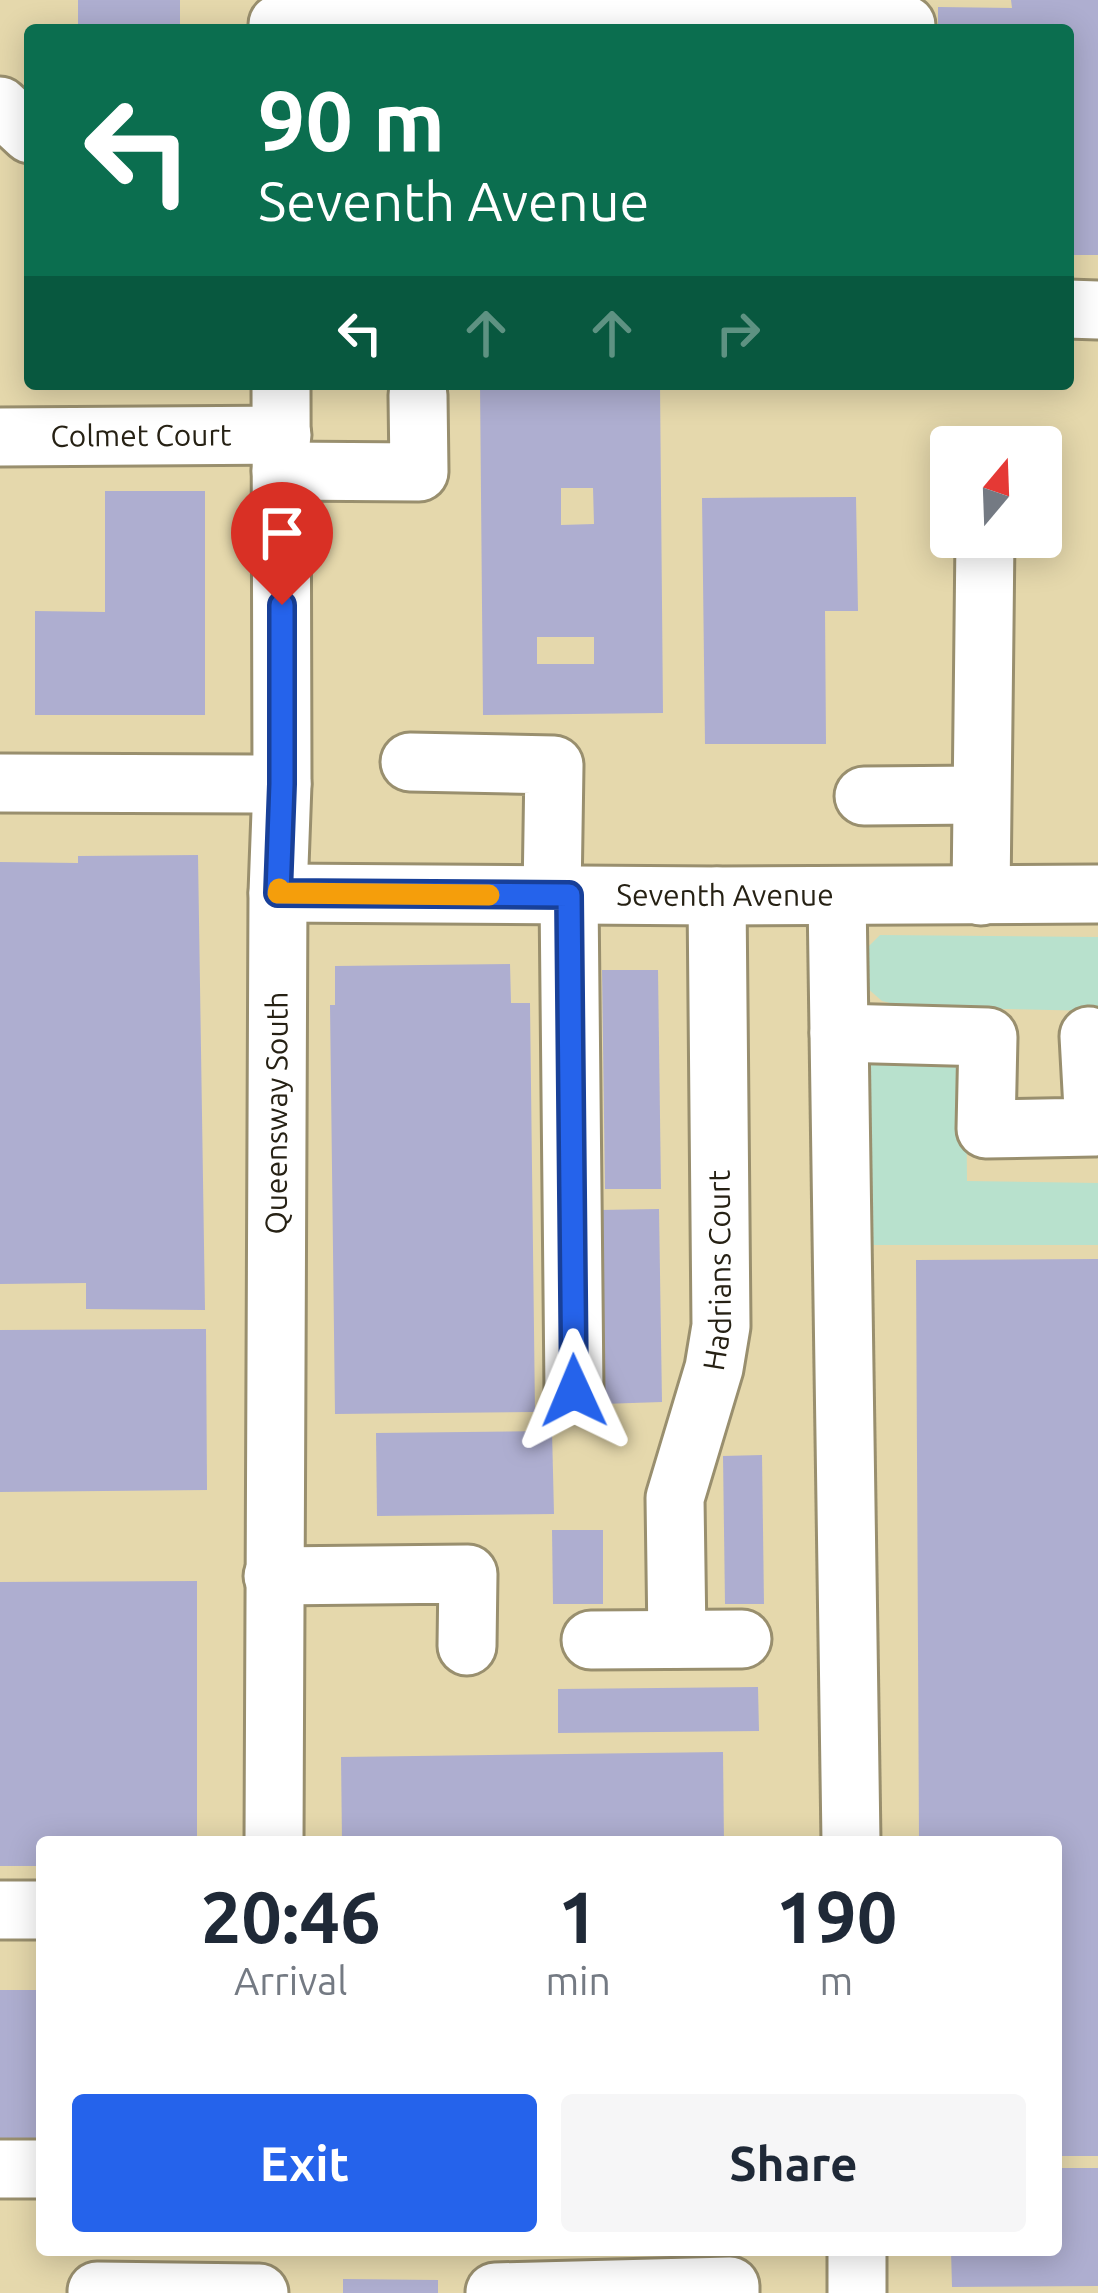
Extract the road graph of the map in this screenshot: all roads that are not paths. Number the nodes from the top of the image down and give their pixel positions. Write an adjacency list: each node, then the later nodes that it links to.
1 (278, 18): 2 (street)
2 (912, 18)
3 (0, 106): 4 (street)
4 (24, 128)
5 (418, 395): 6 (street, Colmet Court)
6 (281, 430): 7 (street, Colmet Court); 11 (street, Queensway South)
7 (0, 437)
8 (985, 558): 12 (street)
9 (410, 762): 16 (street)
10 (0, 783): 11 (street)
11 (282, 784): 14 (street, Queensway South)
12 (980, 795): 13 (street); 19 (street)
13 (864, 796)
14 (278, 893): 16 (street, Seventh Avenue); 23 (street, Queensway South)
15 (1098, 894): 19 (street, Seventh Avenue)
16 (560, 895): 17 (street, Seventh Avenue); 22 (street)
17 (718, 896): 18 (street, Seventh Avenue); 26 (street, Hadrians Court)
18 (837, 896): 19 (street, Seventh Avenue); 20 (street)
19 (981, 896)
20 (839, 1033): 21 (street); 29 (street)
21 (1089, 1036)
22 (574, 1391)
23 (273, 1576): 27 (street); 28 (street, Queensway South)
24 (742, 1639): 26 (street)
25 (591, 1640): 26 (street)
26 (677, 1640)
27 (466, 1646)
28 (274, 1836)
29 (851, 1836)
30 (0, 1910): 31 (street)
31 (36, 1910)
32 (0, 2169): 33 (street)
33 (36, 2169)
34 (274, 2256): 39 (street)
35 (857, 2256): 41 (street)
36 (97, 2278): 38 (street)
37 (495, 2292): 40 (street)
38 (260, 2293)
39 (274, 2293)
40 (730, 2293)
41 (857, 2293)

